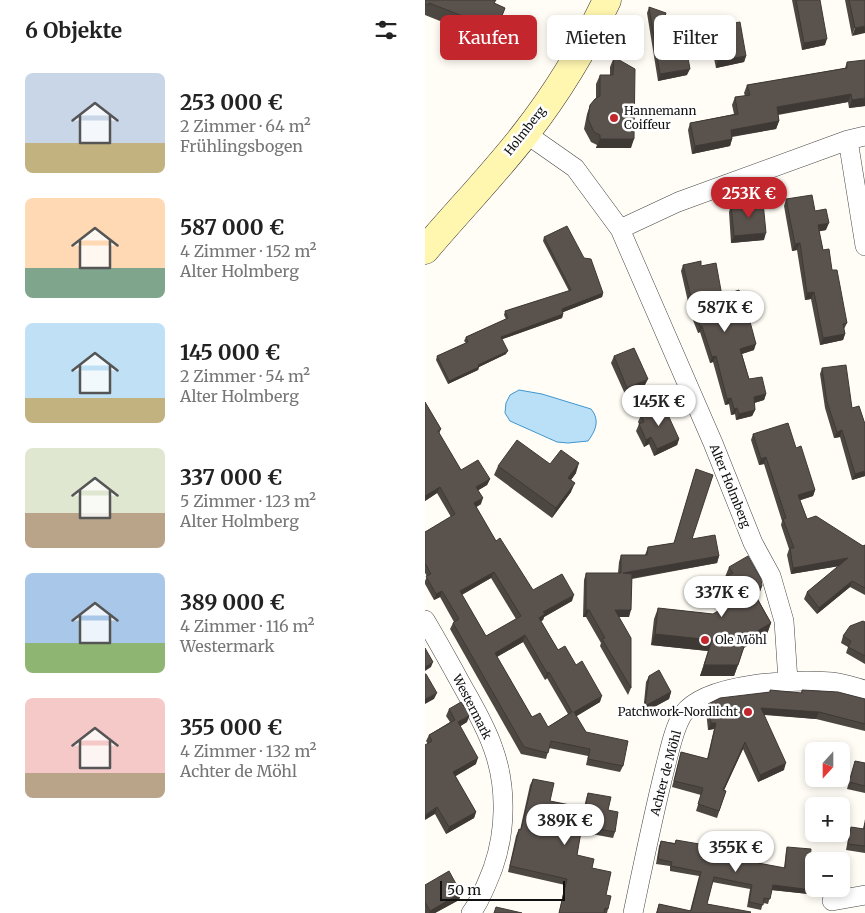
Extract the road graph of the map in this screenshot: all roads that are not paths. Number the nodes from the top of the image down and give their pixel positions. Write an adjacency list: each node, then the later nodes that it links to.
1 (607, 0): 2 (street, Holmberg)
2 (525, 133): 4 (street, Alter Holmberg); 6 (street, Holmberg)
3 (857, 138): 4 (street); 5 (street)
4 (620, 229): 8 (street, Alter Holmberg)
5 (865, 246)
6 (425, 250)
7 (425, 620): 12 (street, Westermark)
8 (788, 680): 9 (street, Achter de Möhl); 13 (street, Achter de Möhl)
9 (865, 690)
10 (865, 895): 11 (street)
11 (833, 901)
12 (471, 913)
13 (633, 913)

